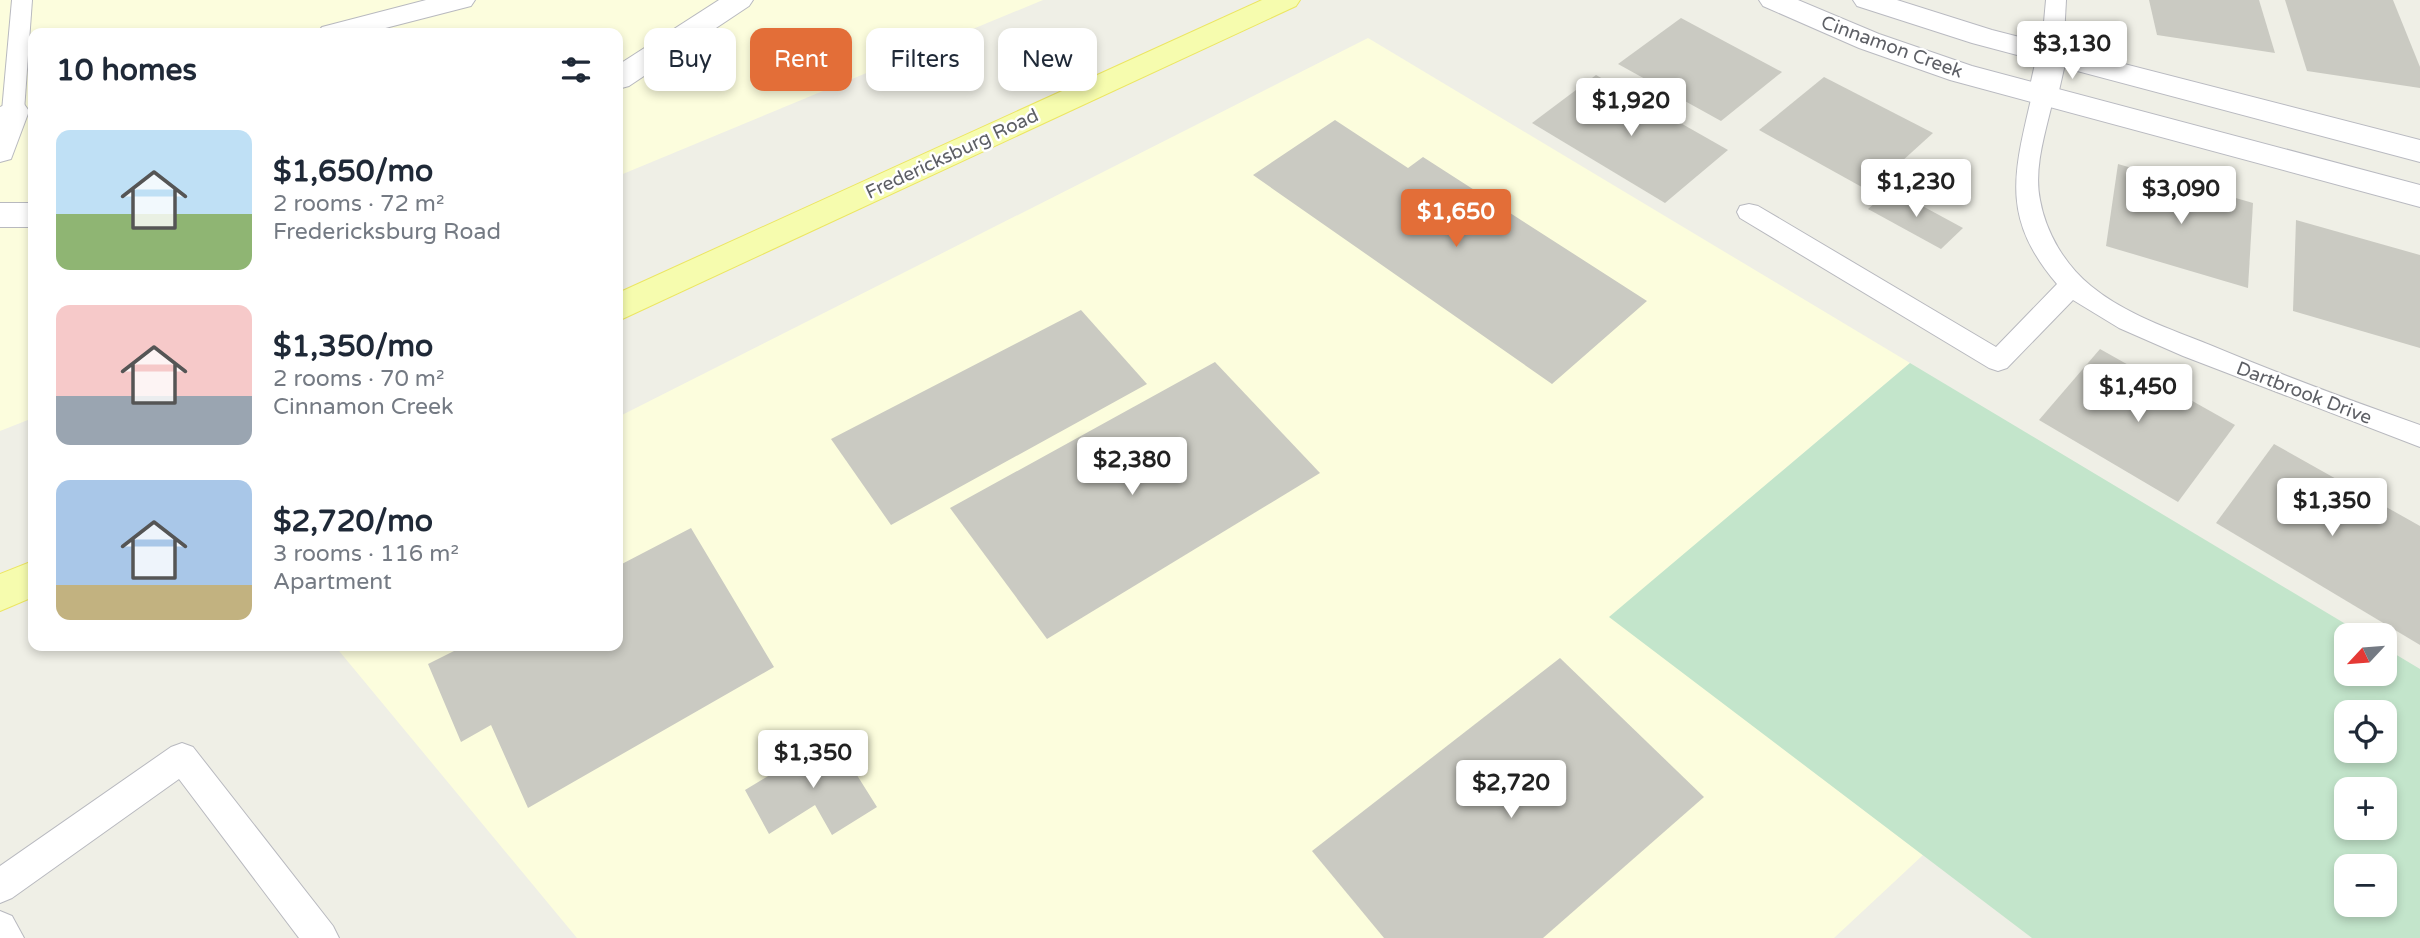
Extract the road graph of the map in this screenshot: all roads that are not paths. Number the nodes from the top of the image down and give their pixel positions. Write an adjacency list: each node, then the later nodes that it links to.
1 (22, 0): 12 (lane)
2 (461, 0): 8 (street)
3 (739, 0): 10 (street)
4 (1286, 0): 20 (main road, Fredericksburg Road)
5 (1773, 0): 11 (street, Cinnamon Creek)
6 (1867, 0): 9 (street, Cinnamon Creek)
7 (2056, 0): 9 (lane)
8 (352, 28)
9 (2052, 55): 11 (street); 14 (street, Cinnamon Creek)
10 (623, 76)
11 (2043, 95): 15 (street, Cinnamon Creek); 19 (lane, Dartbrook Drive)
12 (15, 110): 13 (street)
13 (0, 151)
14 (2420, 151)
15 (2420, 196)
16 (1749, 212): 19 (lane)
17 (0, 215): 18 (street)
18 (28, 215)
19 (2072, 285): 21 (lane, Dartbrook Drive)
20 (623, 306)
21 (2420, 436)
22 (28, 580): 23 (main road)
23 (0, 593)
24 (0, 886): 27 (lane)
25 (0, 928): 26 (lane)
26 (6, 938)
27 (321, 938)

